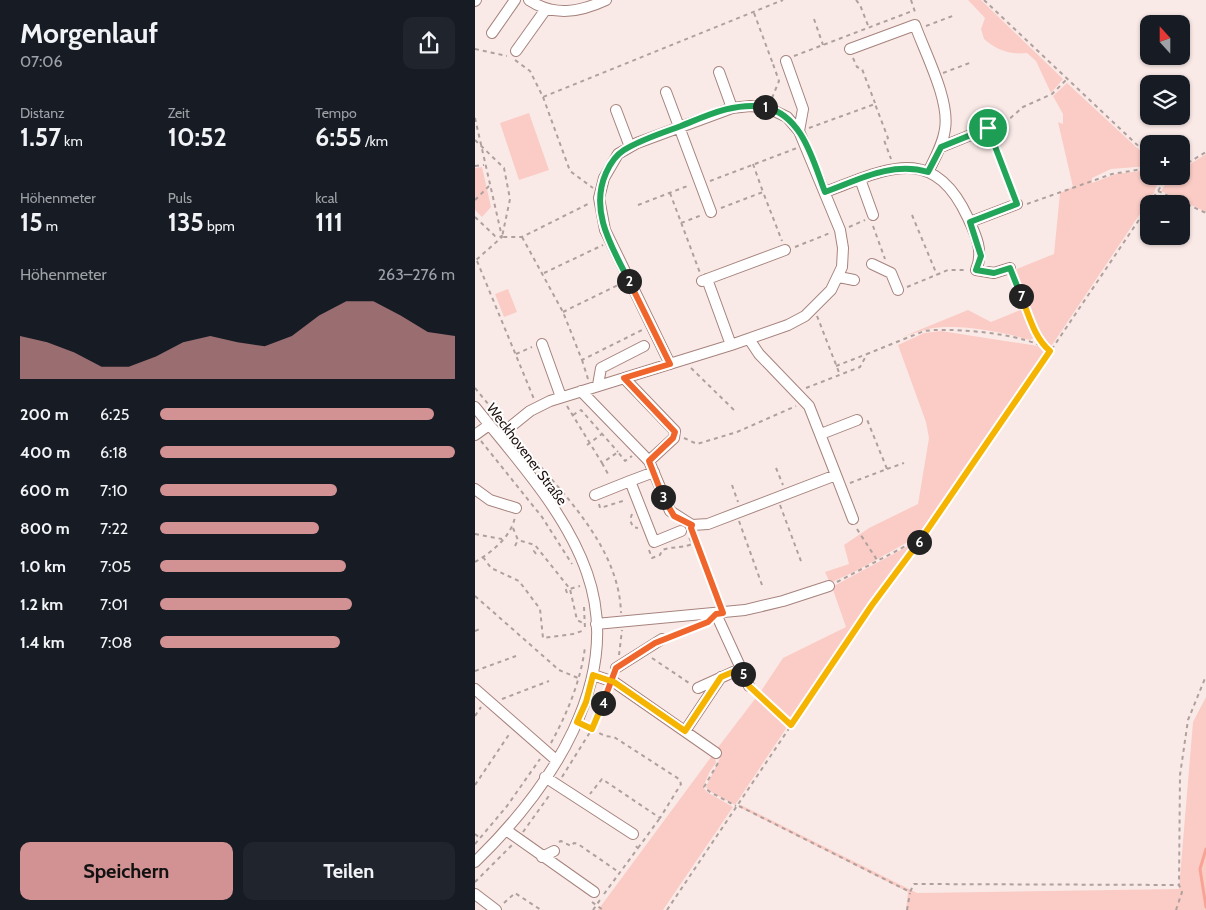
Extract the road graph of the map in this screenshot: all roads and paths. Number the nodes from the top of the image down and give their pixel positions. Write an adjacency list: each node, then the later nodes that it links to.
1 (515, 0): 15 (street)
2 (529, 0): 8 (street)
3 (605, 0): 8 (street)
4 (783, 0): 10 (path)
5 (856, 0): 14 (path)
6 (911, 0): 9 (path)
7 (984, 0): 25 (path)
8 (546, 9): 19 (street)
9 (915, 10): 13 (path); 14 (path)
10 (754, 13): 22 (path); 27 (path)
11 (955, 15): 13 (path)
12 (814, 19): 16 (path)
13 (916, 27): 18 (street); 24 (street)
14 (869, 28): 18 (path)
15 (492, 33)
16 (823, 45)
17 (475, 49): 27 (path)
18 (850, 49): 28 (path)
19 (516, 51)
20 (786, 61): 34 (street)
21 (972, 62): 24 (path)
22 (773, 64)
23 (719, 72): 29 (street)
24 (934, 77): 39 (street)
25 (1067, 79): 33 (path); 40 (path)
26 (666, 92): 32 (street)
27 (543, 97): 57 (path)
28 (875, 104): 34 (path); 46 (path)
29 (732, 108): 32 (street); 34 (street)
30 (616, 110): 38 (street)
31 (475, 118): 37 (path)
32 (679, 127): 38 (street); 50 (street)
33 (988, 128): 39 (street); 60 (path)
34 (799, 131): 36 (street)
35 (475, 140): 37 (path)
36 (806, 144): 43 (path); 55 (street)
37 (480, 145): 44 (path); 71 (path)
38 (630, 147): 57 (street)
39 (941, 147): 48 (street)
40 (1140, 148)
41 (1206, 152): 42 (path)
42 (1190, 162)
43 (753, 164): 50 (path); 54 (path)
44 (485, 165): 45 (path); 52 (path)
45 (475, 166)
46 (895, 168): 48 (street); 49 (street)
47 (1140, 169): 60 (path)
48 (928, 172): 68 (street)
49 (860, 179): 55 (street); 64 (street)
50 (700, 183): 56 (path); 62 (street)
51 (1161, 185): 53 (path)
52 (489, 186): 59 (path); 71 (path)
53 (1158, 190): 58 (path); 63 (path)
54 (763, 192): 62 (path); 74 (path)
55 (825, 192): 70 (street)
56 (670, 193): 61 (path); 69 (path)
57 (600, 194): 72 (path); 73 (street)
58 (1155, 195)
59 (475, 200)
60 (1017, 204): 68 (street)
61 (638, 205)
62 (711, 212): 69 (path)
63 (1206, 213)
64 (873, 215)
65 (912, 215): 81 (path)
66 (475, 216): 71 (path)
67 (1140, 217): 95 (path)
68 (970, 222): 78 (street)
69 (681, 223): 84 (path)
70 (840, 230): 74 (path); 79 (path); 82 (street)
71 (501, 237): 72 (path); 75 (path)
72 (522, 237): 80 (path)
73 (609, 242): 80 (path); 83 (street)
74 (785, 250): 84 (street)
75 (476, 261): 96 (path)
76 (872, 264): 79 (street)
77 (1010, 268): 78 (street); 94 (path)
78 (976, 270): 81 (path)
79 (890, 272): 86 (street)
80 (544, 273): 88 (path)
81 (937, 275): 86 (path)
82 (839, 277): 85 (street); 87 (street)
83 (628, 280): 88 (path); 89 (street)
84 (705, 280): 92 (street)
85 (854, 280)
86 (898, 290)
87 (814, 308): 90 (street); 101 (path)
88 (563, 312): 98 (path)
89 (651, 326): 98 (path); 100 (street)
90 (749, 340): 92 (street); 106 (street)
91 (542, 344): 96 (path); 107 (street)
92 (731, 345): 99 (street)
93 (644, 346): 105 (street)
94 (1043, 346): 95 (path); 97 (path)
95 (1050, 351): 149 (path)
96 (516, 354): 109 (path)
97 (867, 354): 101 (path); 102 (path)
98 (582, 360): 105 (path)
99 (683, 360): 100 (street); 111 (path)
100 (670, 364): 103 (street)
101 (836, 366): 102 (path)
102 (840, 375): 106 (path)
103 (624, 378): 105 (street); 118 (street)
104 (475, 388): 117 (path)
105 (590, 388): 107 (street); 125 (street)
106 (796, 392): 108 (street)
107 (562, 397): 109 (street); 112 (path)
108 (806, 402): 118 (path); 121 (street)
109 (537, 406): 117 (street)
110 (475, 407): 116 (street, Weckhovener Straße)
111 (734, 410)
112 (573, 415): 114 (path); 120 (path)
113 (857, 420): 121 (street); 132 (path)
114 (577, 421): 115 (path); 123 (path)
115 (573, 423)
116 (489, 425): 119 (street); 122 (street, Weckhovener Straße)
117 (508, 428): 122 (street); 174 (path)
118 (676, 433): 127 (street)
119 (475, 434): 159 (path)
120 (603, 434): 123 (path); 126 (path)
121 (821, 434): 135 (street)
122 (499, 436): 175 (street, Weckhovener Straße)
123 (590, 443): 124 (path); 129 (path)
124 (587, 445)
125 (640, 451): 126 (path); 127 (street)
126 (618, 452): 129 (path)
127 (649, 461): 133 (street)
128 (903, 463): 132 (path)
129 (603, 464): 130 (path); 134 (path)
130 (600, 467)
131 (776, 468): 141 (path)
132 (887, 469): 138 (path)
133 (653, 472): 136 (street); 145 (street)
134 (608, 474)
135 (837, 474): 138 (street); 141 (street)
136 (630, 481): 140 (street); 148 (street)
137 (732, 485): 143 (path)
138 (841, 487): 144 (street)
139 (475, 489): 142 (street)
140 (595, 495)
141 (782, 496): 143 (street); 158 (path)
142 (516, 508)
143 (739, 512): 145 (street); 163 (path)
144 (853, 520): 156 (path)
145 (692, 525): 151 (path)
146 (513, 528): 150 (path)
147 (475, 534): 155 (path)
148 (685, 534): 151 (path)
149 (923, 536): 156 (path); 199 (path)
150 (518, 540): 152 (path); 153 (path)
151 (695, 540): 171 (path)
152 (515, 546)
153 (538, 548): 154 (path); 160 (path)
154 (535, 554)
155 (483, 557): 157 (path); 177 (path)
156 (878, 561): 165 (path)
157 (475, 562)
158 (802, 564)
159 (576, 571)
160 (557, 573): 161 (path); 166 (path)
161 (553, 576)
162 (578, 578): 164 (path)
163 (762, 585)
164 (580, 586): 166 (path); 168 (path)
165 (829, 586): 171 (street)
166 (570, 589): 167 (path); 172 (path)
167 (567, 593)
168 (582, 594)
169 (475, 596): 190 (path)
170 (583, 600): 175 (path)
171 (719, 614): 174 (street); 180 (path); 185 (street)
172 (577, 620): 173 (path); 175 (path)
173 (572, 621)
174 (622, 622): 175 (street); 184 (path)
175 (590, 624): 177 (path); 187 (street, Weckhovener Straße)
176 (483, 628): 178 (path)
177 (585, 630): 179 (path)
178 (475, 631)
179 (585, 637)
180 (662, 640): 182 (street)
181 (585, 644): 190 (path)
182 (641, 651): 184 (street); 194 (path)
183 (516, 656): 186 (path)
184 (616, 668)
185 (740, 669): 189 (street); 193 (street)
186 (475, 672)
187 (593, 675): 192 (street); 197 (street, Weckhovener Straße)
188 (1206, 676): 223 (path)
189 (721, 677): 194 (street); 201 (street)
190 (578, 678): 202 (path)
191 (549, 682): 196 (path)
192 (612, 682): 200 (path); 201 (street)
193 (749, 686): 199 (path)
194 (698, 688)
195 (475, 689): 196 (street)
196 (494, 706): 198 (street)
197 (577, 722): 200 (path); 204 (street, Weckhovener Straße)
198 (516, 725): 202 (street); 206 (path)
199 (791, 725): 209 (path)
200 (592, 729): 207 (path); 210 (path)
201 (685, 731): 203 (street)
202 (546, 751): 204 (street); 214 (path)
203 (716, 753): 209 (path)
204 (557, 760): 205 (street, Weckhovener Straße)
205 (545, 777): 207 (street); 211 (street, Weckhovener Straße)
206 (475, 785)
207 (557, 785): 208 (street); 215 (path)
208 (584, 802): 210 (path); 213 (street)
209 (737, 806): 225 (path); 232 (path)
210 (659, 818): 218 (path)
211 (506, 830): 215 (street); 220 (street, Weckhovener Straße)
212 (475, 834): 214 (path)
213 (633, 834): 218 (path)
214 (481, 839): 216 (path)
215 (517, 839): 219 (street); 222 (path)
216 (475, 844)
217 (554, 848): 219 (street); 221 (path)
218 (638, 848): 221 (path)
219 (542, 857): 224 (street)
220 (475, 862)
221 (620, 873): 227 (path)
222 (475, 882)
223 (1179, 885): 225 (path); 234 (path)
224 (594, 892)
225 (910, 892): 233 (path)
226 (475, 894): 228 (street)
227 (596, 905): 230 (path); 231 (path)
228 (496, 910): 229 (path)
229 (541, 910)
230 (593, 910)
231 (603, 910)
232 (667, 910)
233 (907, 910)
234 (1176, 910)

